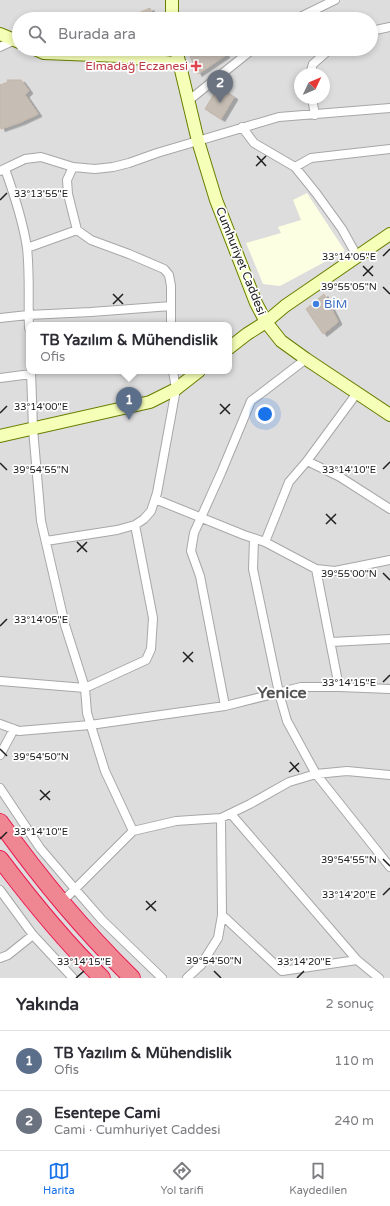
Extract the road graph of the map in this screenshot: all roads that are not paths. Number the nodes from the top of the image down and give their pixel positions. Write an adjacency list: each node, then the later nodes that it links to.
1 (172, 0): 3 (street)
2 (335, 0): 4 (street)
3 (172, 12)
4 (310, 12)
5 (390, 27): 6 (street)
6 (378, 30)
7 (0, 34): 8 (street)
8 (12, 39)
9 (12, 43): 10 (street)
10 (0, 47)
11 (120, 56): 15 (street)
12 (178, 56): 15 (street, Cumhuriyet Caddesi)
13 (244, 56): 17 (street)
14 (322, 56): 16 (street)
15 (180, 64): 17 (street, Cumhuriyet Caddesi)
16 (312, 68)
17 (188, 101): 22 (street, Cumhuriyet Caddesi)
18 (313, 104): 20 (street)
19 (390, 108): 20 (street)
20 (315, 115): 21 (street)
21 (242, 128): 22 (street); 25 (street)
22 (198, 141): 24 (street); 36 (street, Cumhuriyet Caddesi)
23 (390, 149): 25 (street)
24 (74, 167): 26 (street); 27 (street)
25 (295, 167): 30 (street)
26 (3, 170): 29 (street)
27 (77, 230): 29 (street); 31 (street)
28 (390, 234): 30 (street)
29 (27, 248): 32 (street)
30 (357, 256): 36 (street)
31 (171, 306): 32 (street); 35 (street)
32 (28, 315): 33 (street); 34 (street)
33 (0, 318)
34 (29, 322)
35 (171, 322)
36 (266, 322): 37 (street); 38 (street, Cumhuriyet Caddesi)
37 (232, 346)
38 (306, 359): 45 (street, Cumhuriyet Caddesi); 52 (street)
39 (26, 373): 43 (street)
40 (31, 374): 47 (street)
41 (173, 374): 44 (street)
42 (195, 374): 44 (street)
43 (0, 378)
44 (176, 389): 47 (street); 50 (street)
45 (357, 393): 46 (street, Cumhuriyet Caddesi); 49 (street)
46 (390, 415)
47 (33, 429): 48 (street); 55 (street)
48 (0, 436)
49 (307, 461): 51 (street); 56 (street)
50 (155, 499): 52 (street); 53 (street)
51 (390, 509)
52 (201, 518): 54 (street); 66 (street)
53 (135, 525): 55 (street); 63 (street)
54 (254, 539): 56 (street); 65 (street)
55 (46, 541): 63 (street)
56 (265, 542): 58 (street)
57 (390, 560): 58 (street)
58 (316, 569): 60 (street)
59 (390, 639): 60 (street)
60 (331, 642): 62 (street)
61 (0, 681): 63 (street)
62 (339, 687): 64 (street); 65 (street)
63 (86, 688): 68 (street)
64 (390, 689)
65 (279, 693): 66 (street); 71 (street)
66 (225, 706): 68 (street)
67 (0, 724): 69 (street)
68 (90, 725): 69 (street); 77 (street)
69 (14, 729): 70 (street)
70 (0, 755)
71 (316, 774): 72 (street); 74 (street); 79 (street)
72 (390, 776)
73 (0, 788): 80 (street)
74 (231, 814): 75 (street); 86 (street)
75 (221, 818): 77 (street); 83 (street)
76 (0, 822): 82 (highway)
77 (132, 831): 80 (street)
78 (0, 859): 88 (highway)
79 (390, 867)
80 (75, 889): 82 (street); 90 (street)
81 (0, 890): 84 (street)
82 (62, 902): 89 (highway)
83 (222, 915): 86 (street); 91 (street)
84 (33, 935): 85 (street); 87 (street)
85 (0, 958)
86 (357, 960): 92 (street)
87 (73, 978)
88 (102, 978)
89 (132, 978)
90 (162, 978)
91 (187, 978)
92 (379, 978)

